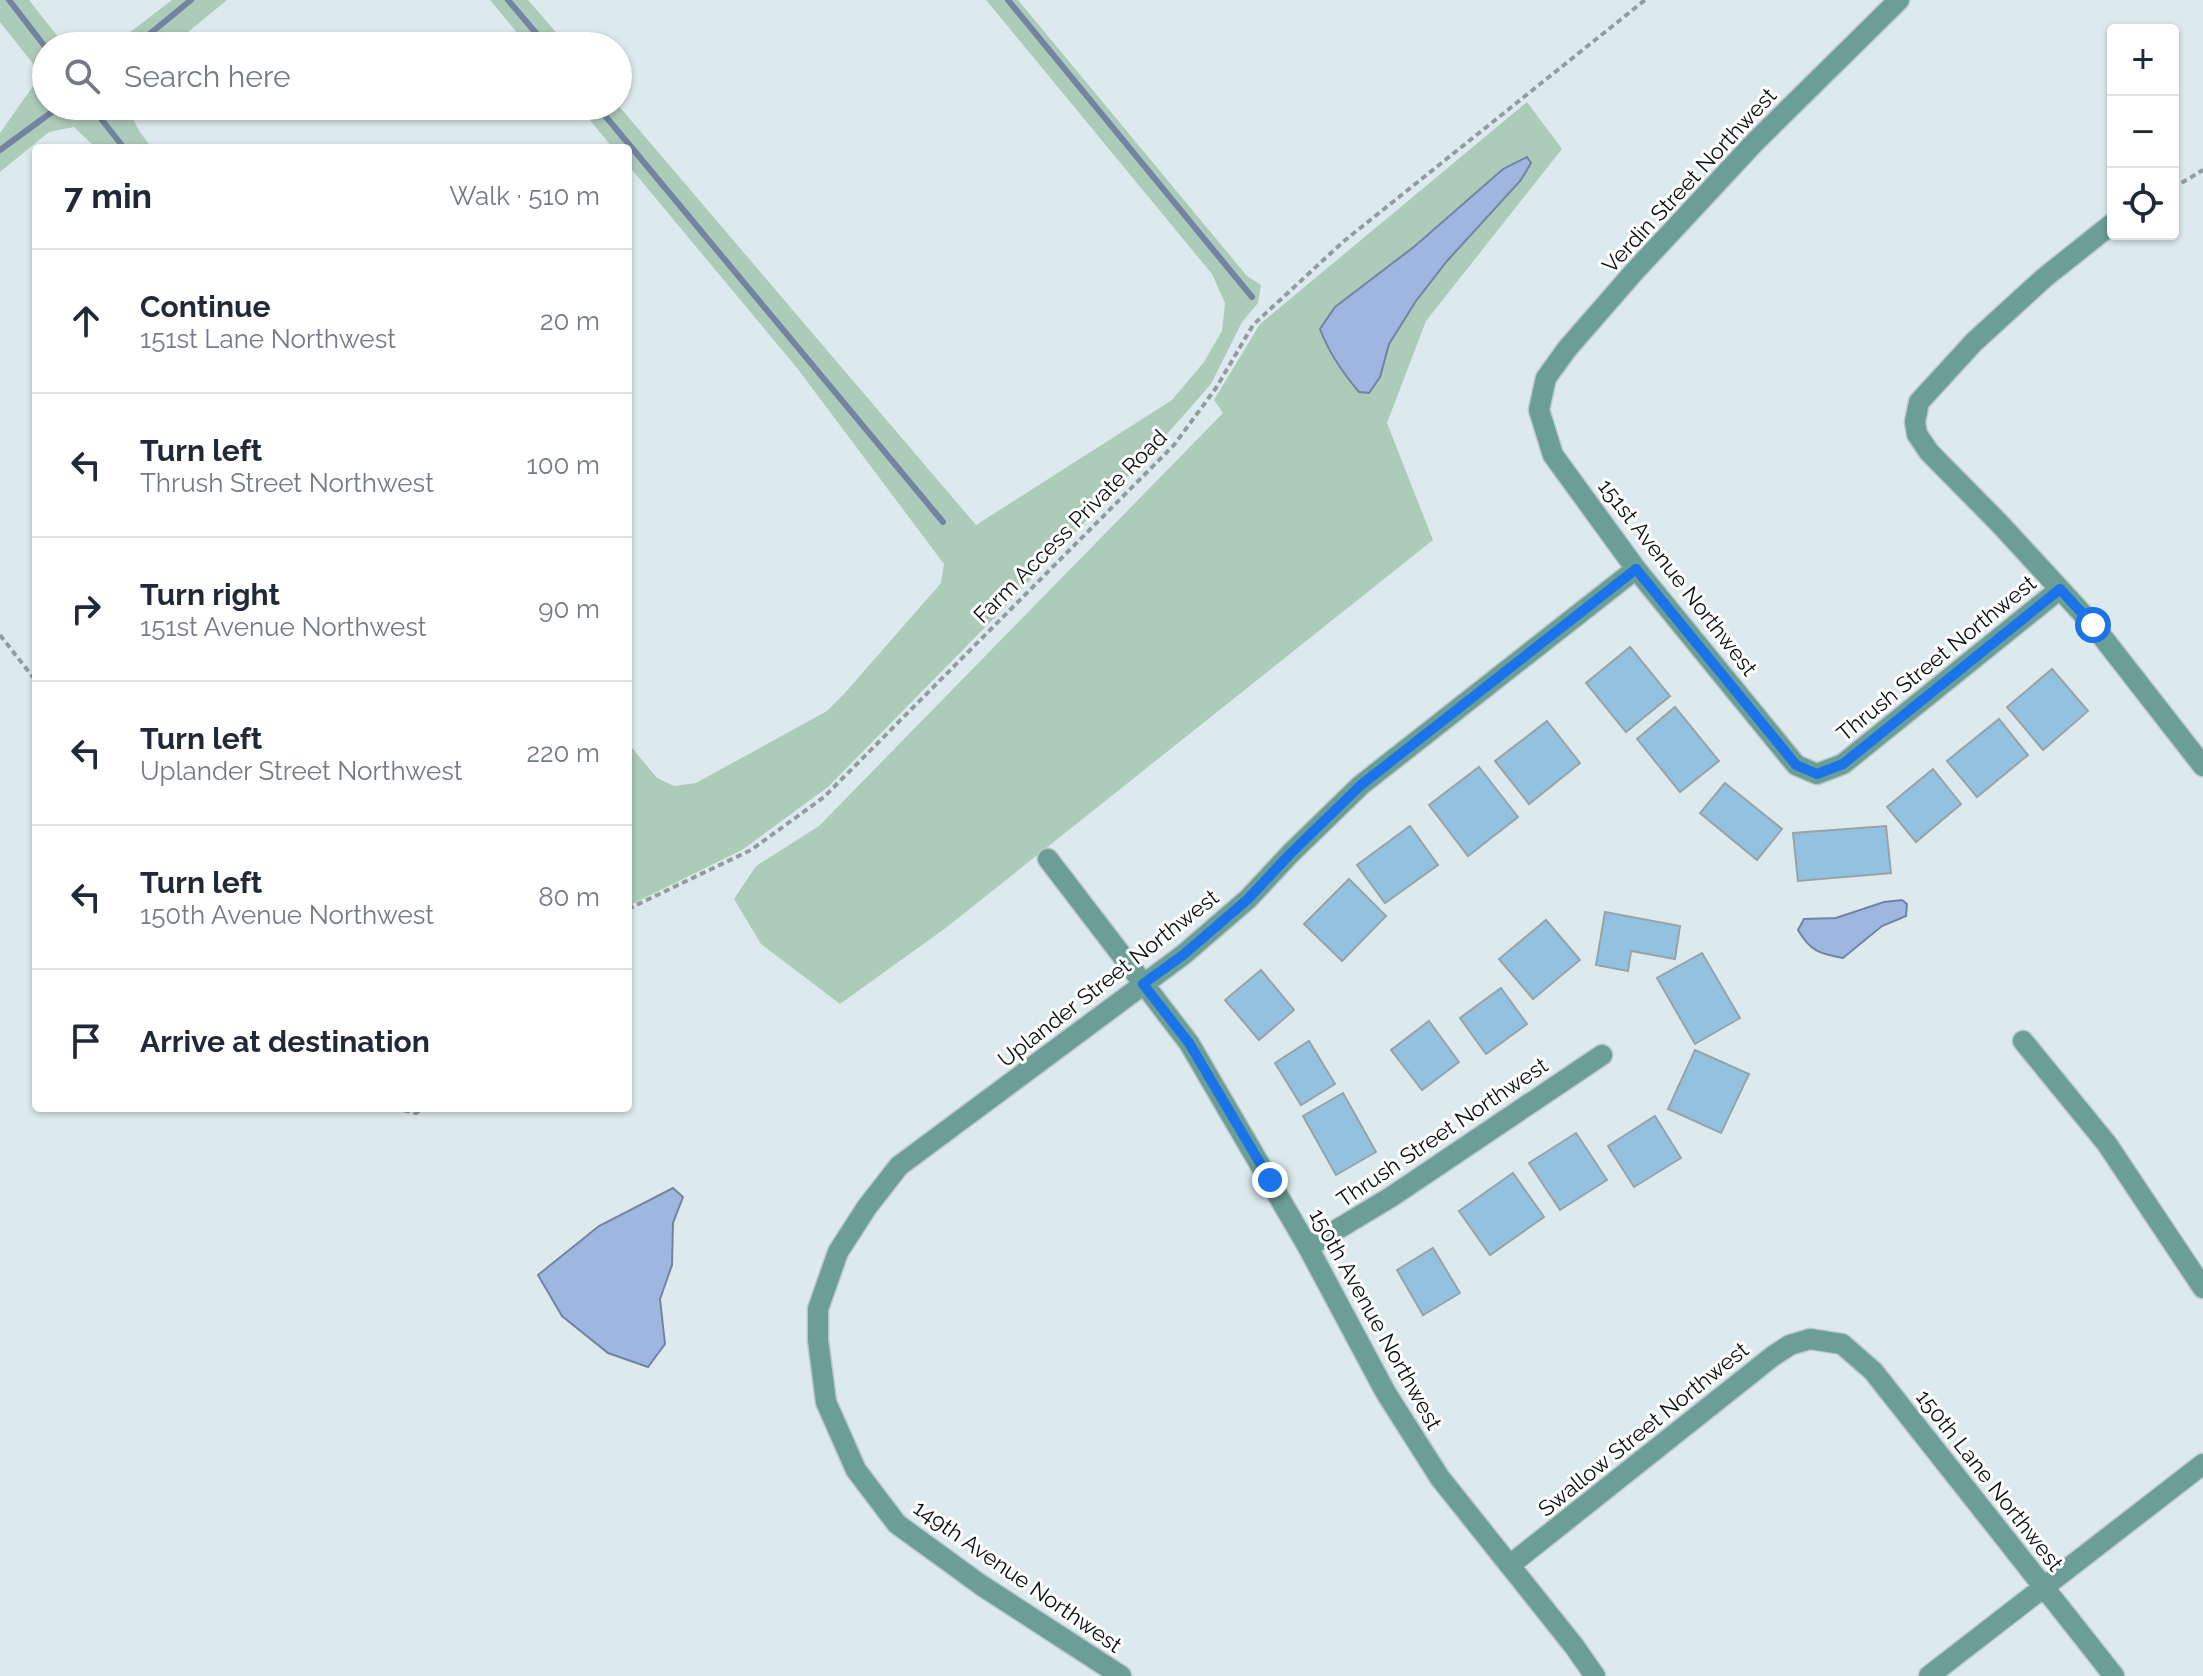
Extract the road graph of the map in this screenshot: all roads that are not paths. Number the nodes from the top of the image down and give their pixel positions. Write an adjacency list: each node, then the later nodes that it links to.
1 (1899, 0): 3 (street, Verdin Street Northwest)
2 (2107, 228): 5 (street)
3 (1539, 410): 4 (street, 151st Avenue Northwest)
4 (1636, 569): 6 (street, 151st Avenue Northwest); 9 (street, Uplander Street Northwest)
5 (2060, 589): 6 (street, Thrush Street Northwest); 7 (street)
6 (1796, 765)
7 (2203, 766)
8 (1048, 859): 9 (street, 150th Avenue Northwest)
9 (1143, 984): 12 (street, 150th Avenue Northwest); 15 (street, Uplander Street Northwest)
10 (2023, 1041): 13 (street)
11 (1602, 1055): 12 (street, Thrush Street Northwest)
12 (1308, 1247): 17 (street, 150th Avenue Northwest)
13 (2203, 1288)
14 (1810, 1339): 17 (street, Swallow Street Northwest); 18 (street, 150th Lane Northwest)
15 (818, 1340): 19 (street, 149th Avenue Northwest)
16 (2203, 1464): 18 (street)
17 (1510, 1565): 20 (street, 150th Avenue Northwest)
18 (2043, 1587): 21 (street); 22 (street, 150th Lane Northwest)
19 (1121, 1676)
20 (1595, 1676)
21 (1929, 1676)
22 (2114, 1676)

